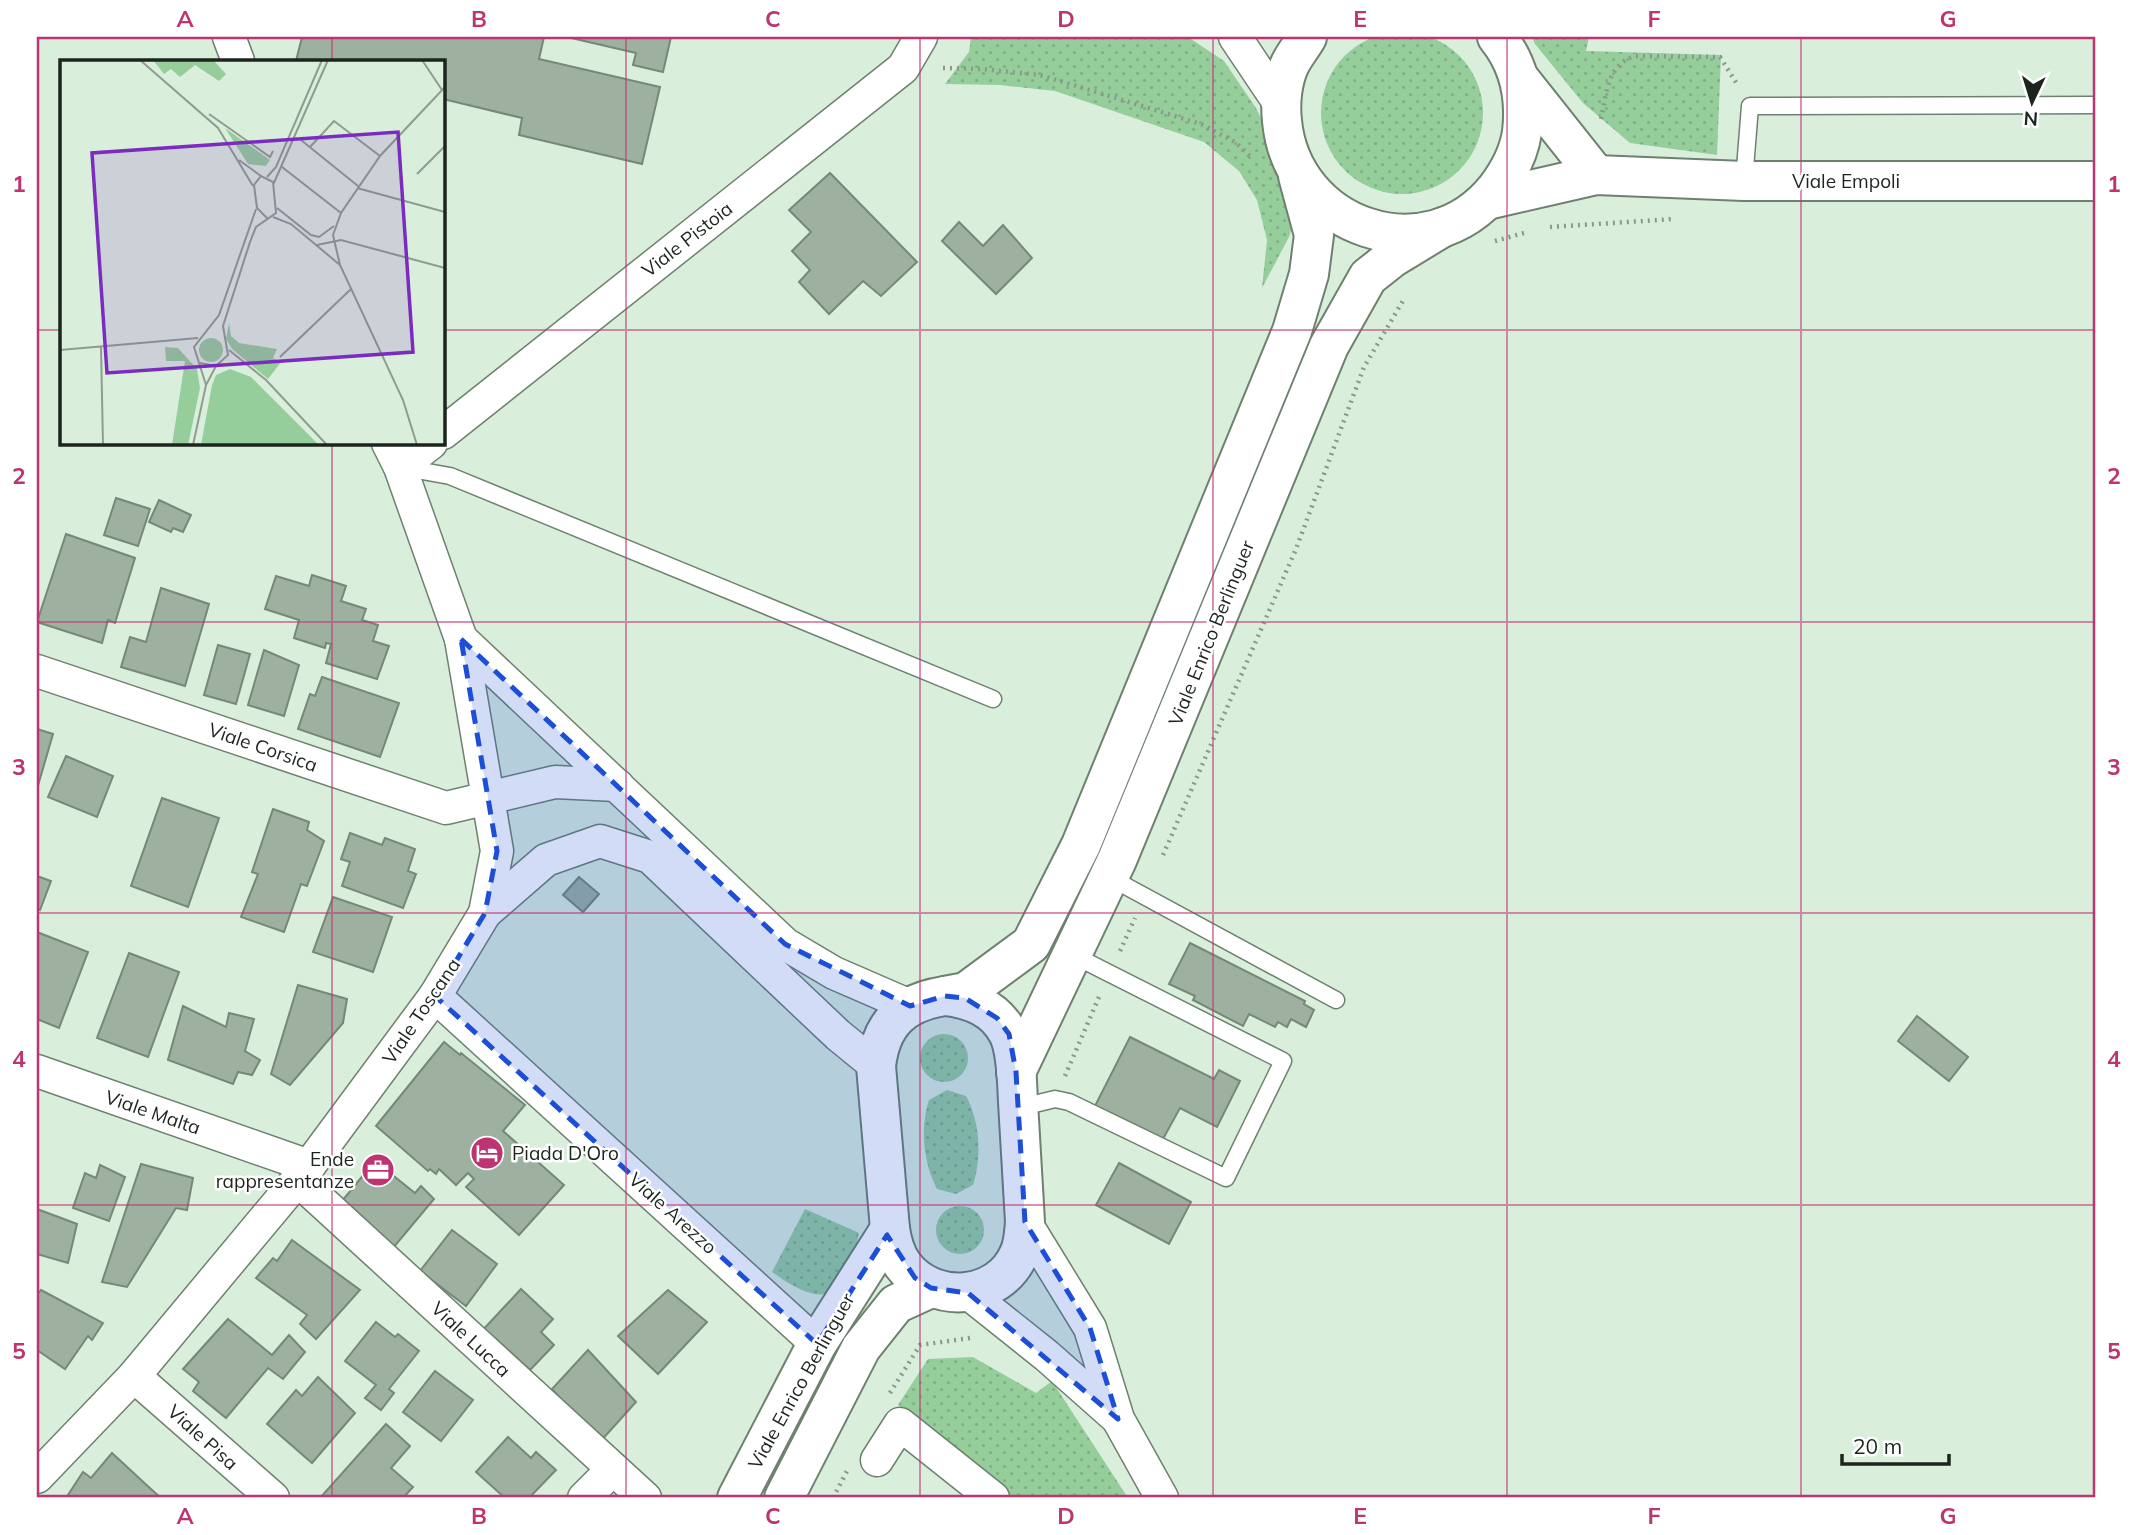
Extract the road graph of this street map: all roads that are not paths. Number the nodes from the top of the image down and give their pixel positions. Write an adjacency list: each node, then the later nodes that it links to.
1 (229, 37): 6 (street)
2 (921, 37): 16 (street, Viale Pistoia)
3 (1235, 37): 8 (street)
4 (1307, 37): 8 (main road)
5 (1497, 37): 7 (main road)
6 (238, 60)
7 (1519, 78): 10 (main road); 14 (main road)
8 (1280, 104): 11 (main road)
9 (2096, 105): 12 (lane)
10 (1596, 175): 12 (main road, Viale Empoli); 14 (main road, Viale Empoli)
11 (1298, 176): 15 (main road); 29 (main road, Viale Enrico Berlinguer)
12 (1744, 181): 13 (main road, Viale Empoli)
13 (2096, 181)
14 (1487, 200): 15 (main road, Viale Enrico Berlinguer)
15 (1443, 227): 24 (main road, Viale Enrico Berlinguer)
16 (444, 432)
17 (428, 444): 18 (street)
18 (394, 455): 19 (street, Viale Toscana); 21 (lane)
19 (461, 639): 22 (street); 23 (street, Viale Toscana)
20 (37, 671): 23 (street, Viale Corsica)
21 (993, 699)
22 (617, 785): 23 (street); 29 (street)
23 (490, 797): 25 (street, Viale Toscana)
24 (1109, 877): 26 (main road, Viale Enrico Berlinguer); 28 (lane)
25 (485, 913): 27 (street, Viale Toscana); 30 (street)
26 (1073, 955): 32 (main road, Viale Enrico Berlinguer); 32 (lane)
27 (435, 996): 33 (street, Viale Toscana); 38 (street, Viale Arezzo)
28 (1336, 1000)
29 (928, 1001): 30 (main road); 32 (main road)
30 (876, 1066): 35 (main road)
31 (37, 1071): 33 (street, Viale Malta)
32 (1017, 1090): 34 (main road)
33 (304, 1173): 39 (street, Viale Toscana); 42 (street, Viale Lucca)
34 (1025, 1222): 37 (main road); 40 (street)
35 (890, 1229): 36 (main road); 38 (main road, Viale Enrico Berlinguer)
36 (931, 1289): 37 (main road); 48 (main road, Viale Enrico Berlinguer)
37 (968, 1293): 40 (street)
38 (817, 1344): 47 (main road, Viale Enrico Berlinguer)
39 (134, 1376): 43 (street, Viale Toscana); 44 (street, Viale Pisa)
40 (1118, 1419): 50 (street)
41 (863, 1463): 49 (street)
42 (613, 1469): 45 (street); 46 (street, Viale Lucca)
43 (37, 1478)
44 (273, 1498)
45 (584, 1498)
46 (645, 1498)
47 (737, 1498)
48 (784, 1498)
49 (993, 1498)
50 (1162, 1498)

